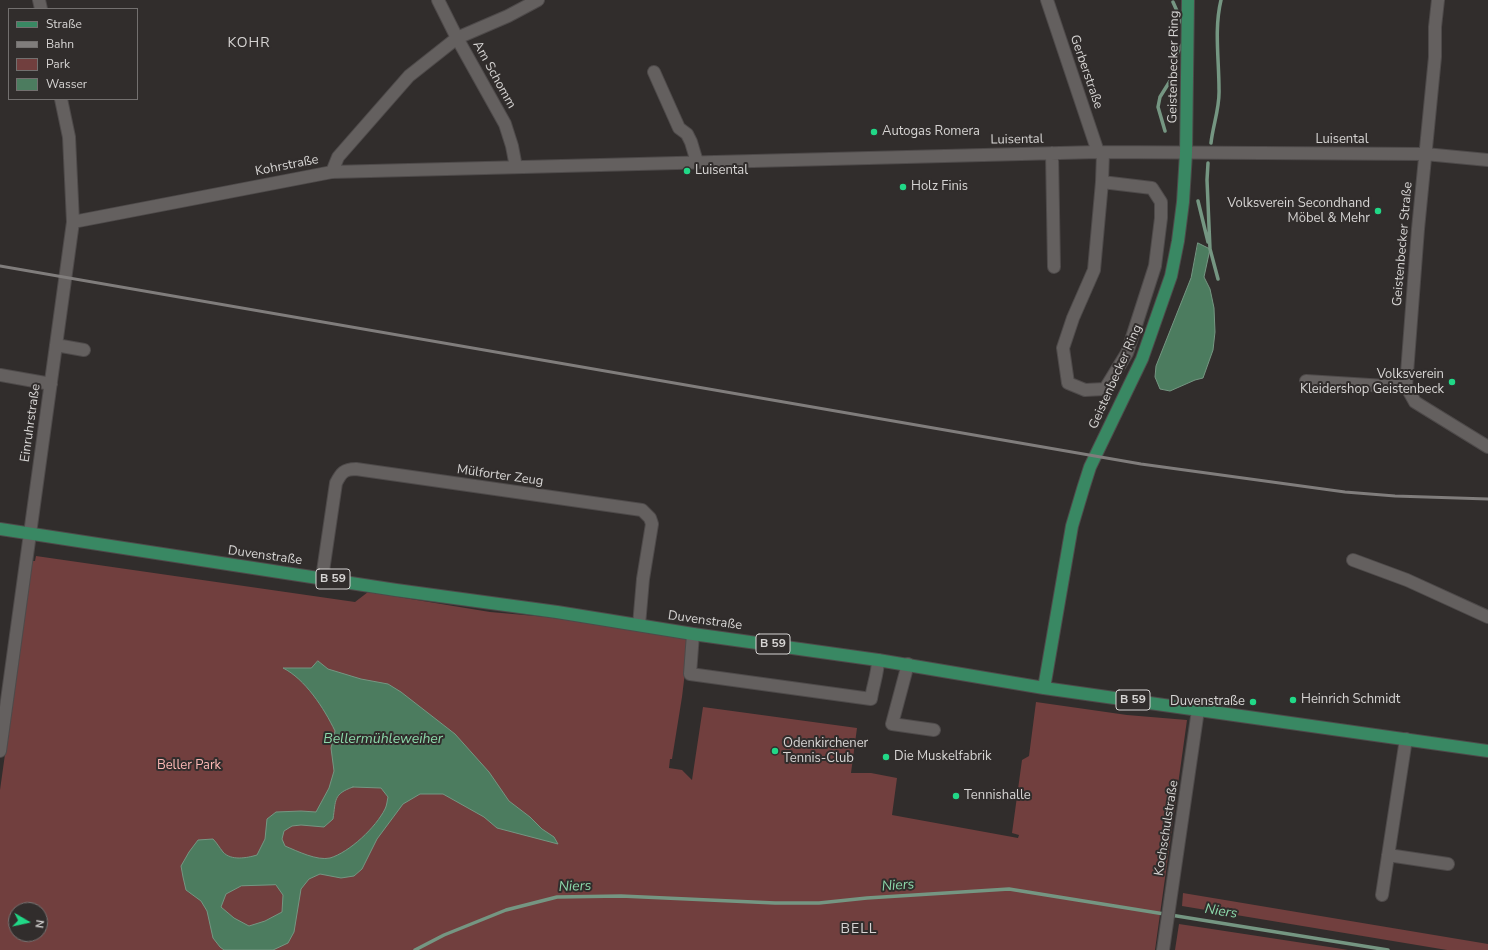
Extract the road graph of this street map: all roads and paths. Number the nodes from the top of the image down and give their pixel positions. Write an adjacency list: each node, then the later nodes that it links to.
1 (438, 0): 6 (street, Am Schomm)
2 (538, 0): 6 (street, Kohrstraße)
3 (1047, 0): 9 (street, Gerberstraße)
4 (1188, 0): 11 (main road, Geistenbecker Ring)
5 (1438, 0): 12 (street, Geistenbecker Straße)
6 (457, 38): 15 (street, Am Schomm); 16 (street, Kohrstraße)
7 (654, 72): 14 (street)
8 (61, 100): 18 (street, Einruhrstraße)
9 (1101, 152): 10 (street, Luisental); 11 (street, Luisental); 17 (street)
10 (1052, 153): 14 (street, Luisental); 19 (street)
11 (1186, 153): 12 (street, Luisental); 36 (main road, Geistenbecker Ring)
12 (1425, 154): 13 (street, Luisental); 25 (street, Geistenbecker Straße)
13 (1488, 160)
14 (697, 162): 15 (street, Luisental)
15 (516, 167): 16 (street, Luisental)
16 (332, 172): 18 (street, Kohrstraße)
17 (1102, 182): 17 (street)
18 (73, 222): 20 (street, Einruhrstraße)
19 (1054, 267)
20 (56, 345): 21 (street); 24 (street, Einruhrstraße)
21 (84, 350)
22 (0, 375): 24 (street)
23 (1306, 381): 25 (street)
24 (51, 384): 28 (street, Einruhrstraße)
25 (1406, 386): 26 (street)
26 (1488, 447)
27 (0, 529): 28 (main road, Duvenstraße / B 59)
28 (30, 534): 30 (main road, Duvenstraße / B 59); 40 (street, Einruhrstraße)
29 (1353, 560): 31 (street)
30 (322, 578): 32 (main road, Duvenstraße / B 59); 32 (street, Mülforter Zeug)
31 (1488, 617)
32 (639, 625): 33 (main road, Duvenstraße / B 59)
33 (693, 634): 34 (main road, Duvenstraße / B 59); 34 (street)
34 (878, 660): 35 (main road, Duvenstraße / B 59)
35 (908, 664): 36 (main road, Duvenstraße / B 59); 38 (street)
36 (1044, 688): 37 (main road, Duvenstraße / B 59)
37 (1198, 710): 39 (main road, Duvenstraße / B 59); 45 (street, Kochschulstraße)
38 (934, 730)
39 (1406, 739): 41 (main road, Duvenstraße / B 59); 42 (street)
40 (0, 751)
41 (1488, 751)
42 (1388, 856): 43 (street); 44 (street)
43 (1448, 864)
44 (1382, 895)
45 (1163, 950)

